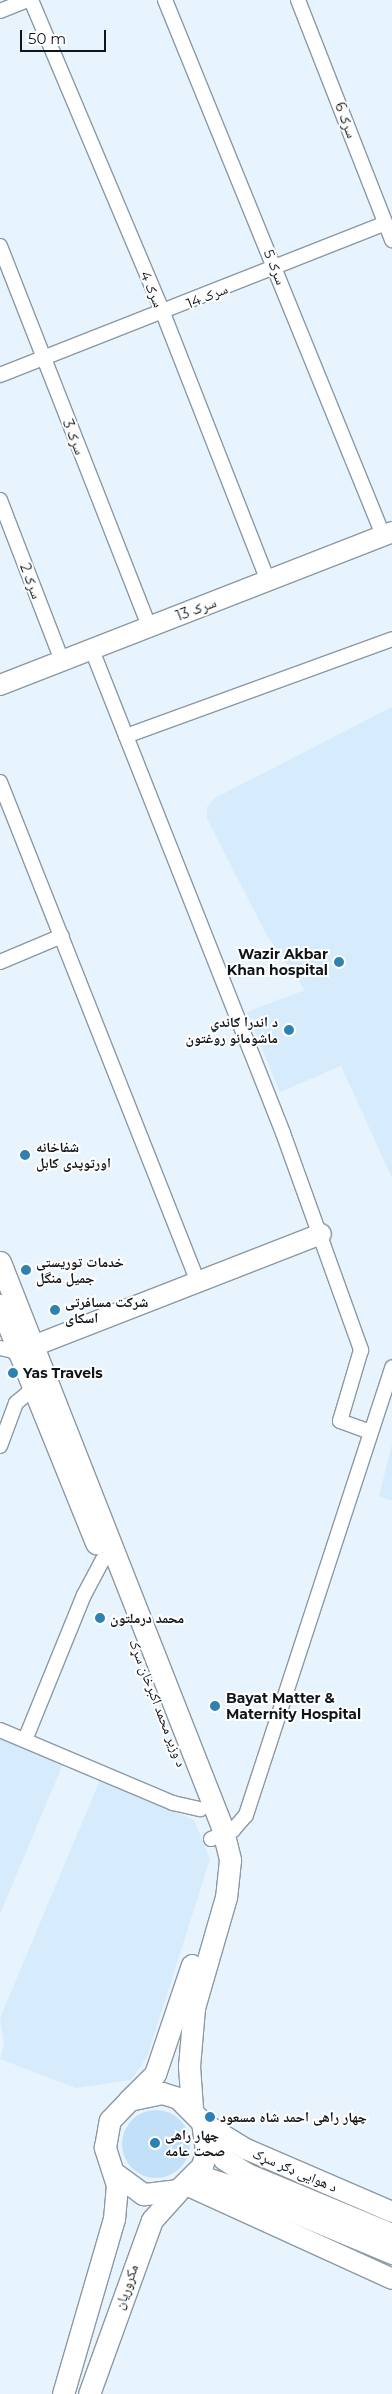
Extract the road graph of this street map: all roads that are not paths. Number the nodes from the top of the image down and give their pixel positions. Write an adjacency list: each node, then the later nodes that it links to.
1 (29, 0): 4 (street); 9 (street, سرک 4)
2 (165, 0): 8 (street, سرک 5)
3 (298, 0): 5 (street, سرک 6)
4 (0, 11)
5 (385, 223): 6 (street, سرک 6); 8 (street, سرک 14)
6 (392, 240)
7 (0, 246): 10 (street, سرک 3)
8 (276, 268): 9 (street, سرک 14); 13 (street, سرک 5)
9 (163, 313): 10 (street, سرک 14); 14 (street, سرک 4)
10 (44, 358): 11 (street, سرک 14); 15 (street, سرک 3)
11 (0, 375)
12 (0, 500): 18 (street, سرک 2)
13 (388, 534): 14 (street, سرک 13)
14 (268, 581): 15 (street, سرک 13)
15 (149, 627): 17 (street, سرک 13)
16 (392, 639): 20 (street)
17 (92, 650): 18 (street, سرک 13); 20 (street)
18 (62, 661): 19 (street, سرک 13)
19 (0, 685)
20 (126, 736): 24 (street)
21 (0, 782): 22 (street)
22 (62, 936): 23 (street); 26 (street)
23 (0, 962)
24 (321, 1234): 26 (street); 31 (street)
25 (0, 1262): 28 (main road)
26 (198, 1282): 28 (street)
27 (0, 1305): 28 (main road, د وزیر محمد اکبرخان سړک)
28 (17, 1348): 30 (main road, د وزیر محمد اکبرخان سړک)
29 (392, 1367): 31 (street)
30 (40, 1383): 32 (street); 33 (main road, د وزیر محمد اکبرخان سړک)
31 (370, 1432): 37 (street)
32 (0, 1446)
33 (109, 1557): 35 (street); 36 (main road, د وزیر محمد اکبرخان سړک); 37 (main road, د وزیر محمد اکبرخان سړک)
34 (0, 1730): 35 (street)
35 (24, 1740): 36 (street)
36 (200, 1809): 37 (main road, د وزیر محمد اکبرخان سړک)
37 (217, 1836): 38 (main road, د وزیر محمد اکبرخان سړک); 39 (main road, د وزیر محمد اکبرخان سړک)
38 (129, 2100): 39 (main road); 40 (main road)
39 (200, 2122): 41 (main road); 42 (street, د هوایی ډګر سړک); 43 (main road)
40 (114, 2173): 41 (main road); 46 (main road)
41 (186, 2185): 44 (main road); 45 (street); 47 (main road, مکروریان)
42 (392, 2212)
43 (392, 2234)
44 (392, 2253)
45 (392, 2279)
46 (63, 2394)
47 (89, 2394)

